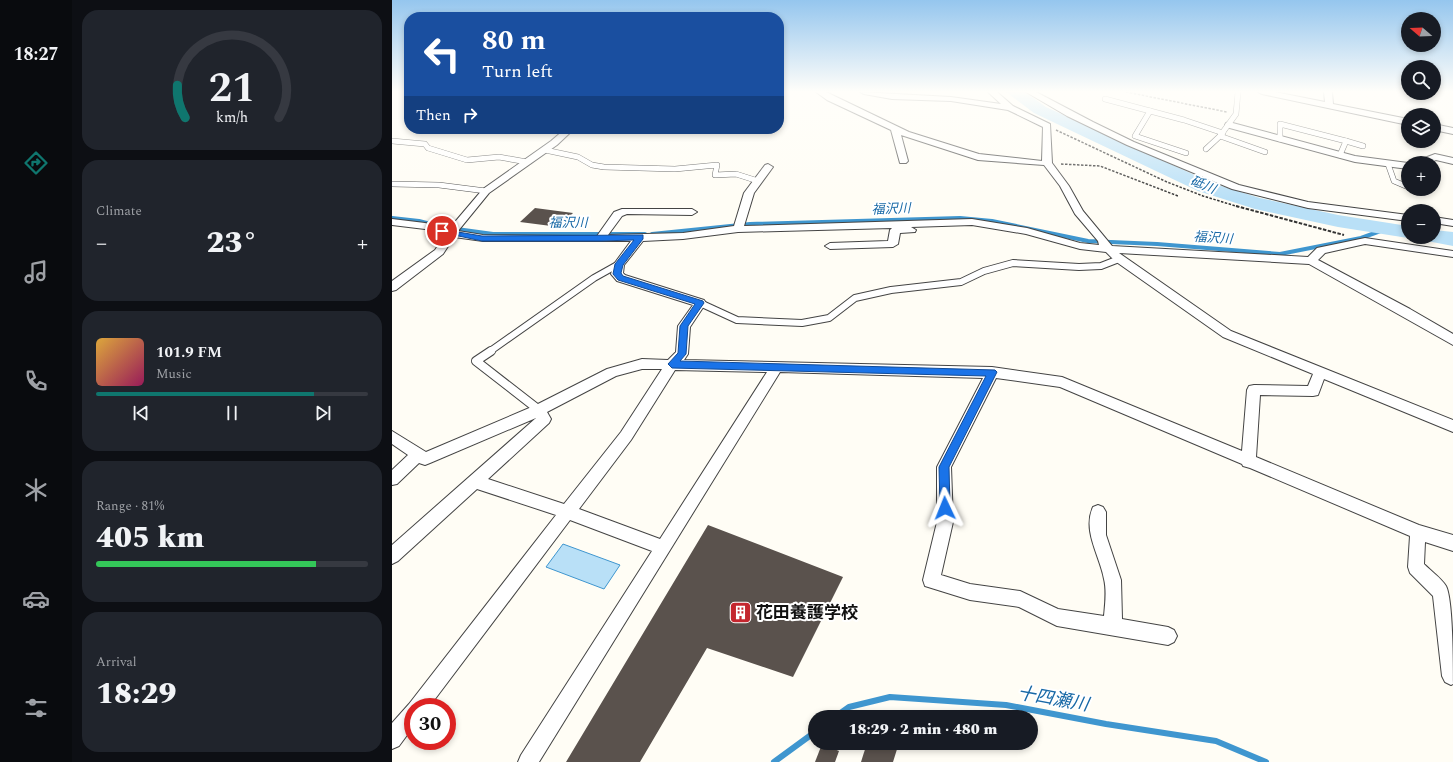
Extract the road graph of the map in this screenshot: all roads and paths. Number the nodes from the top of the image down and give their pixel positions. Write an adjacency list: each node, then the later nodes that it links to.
1 (892, 128): 11 (street)
2 (1047, 128): 29 (street)
3 (1051, 128): 48 (path)
4 (1098, 128): 39 (street)
5 (1141, 128): 23 (lane)
6 (1200, 128): 15 (lane)
7 (1227, 128): 15 (lane)
8 (1238, 128): 16 (street)
9 (1280, 128): 16 (lane)
10 (1294, 128): 18 (lane)
11 (895, 129): 26 (street); 29 (street)
12 (1441, 129): 13 (street)
13 (1453, 131)
14 (564, 134): 21 (street)
15 (1222, 135): 20 (lane); 22 (lane)
16 (1280, 139): 24 (street)
17 (392, 141): 28 (lane)
18 (1346, 141): 19 (lane); 24 (lane)
19 (1363, 146)
20 (1206, 149)
21 (545, 150): 28 (street); 33 (lane)
22 (1265, 152)
23 (1186, 153)
24 (1340, 155): 30 (street)
25 (1441, 158): 27 (street)
26 (902, 161)
27 (1453, 161)
28 (527, 162): 36 (street)
29 (1044, 163): 37 (path); 49 (street)
30 (1388, 164): 31 (street); 35 (lane)
31 (1401, 165)
32 (768, 167): 33 (street)
33 (758, 181): 44 (street)
34 (392, 184): 36 (lane)
35 (1401, 184)
36 (486, 191): 45 (street)
37 (1178, 196)
38 (692, 212): 47 (street)
39 (1401, 217)
40 (1441, 221): 43 (street)
41 (392, 222): 45 (street)
42 (935, 222): 44 (street); 49 (street); 50 (street)
43 (1453, 223)
44 (738, 229): 46 (street)
45 (452, 233): 47 (street); 57 (street)
46 (640, 237): 47 (street); 56 (street)
47 (600, 239)
48 (1365, 241): 51 (street); 52 (street)
49 (1105, 244): 53 (street); 54 (street)
50 (830, 246)
51 (1321, 250): 53 (street); 55 (street)
52 (1453, 254)
53 (1279, 258): 55 (street)
54 (1119, 259): 58 (lane); 63 (street)
55 (1311, 261): 59 (street)
56 (619, 264): 58 (street); 64 (lane)
57 (392, 287)
58 (700, 303): 60 (street)
59 (1453, 340)
60 (672, 364): 61 (street); 64 (street); 71 (street)
61 (777, 367): 62 (street); 75 (street)
62 (992, 372): 68 (street); 77 (street)
63 (1320, 372): 65 (street); 68 (street)
64 (539, 410): 67 (street); 70 (street)
65 (1453, 426)
66 (392, 437): 67 (street)
67 (418, 456): 69 (street)
68 (1248, 462): 73 (street)
69 (392, 479)
70 (474, 481): 71 (street); 76 (street)
71 (567, 512): 75 (street); 80 (street)
72 (1098, 512): 77 (street)
73 (1418, 532): 74 (street); 79 (street)
74 (1453, 543)
75 (664, 548): 83 (street)
76 (392, 556)
77 (1113, 626): 78 (street)
78 (1168, 636)
79 (1451, 676)
80 (423, 698)
81 (404, 724): 82 (street)
82 (392, 739)
83 (528, 762)

